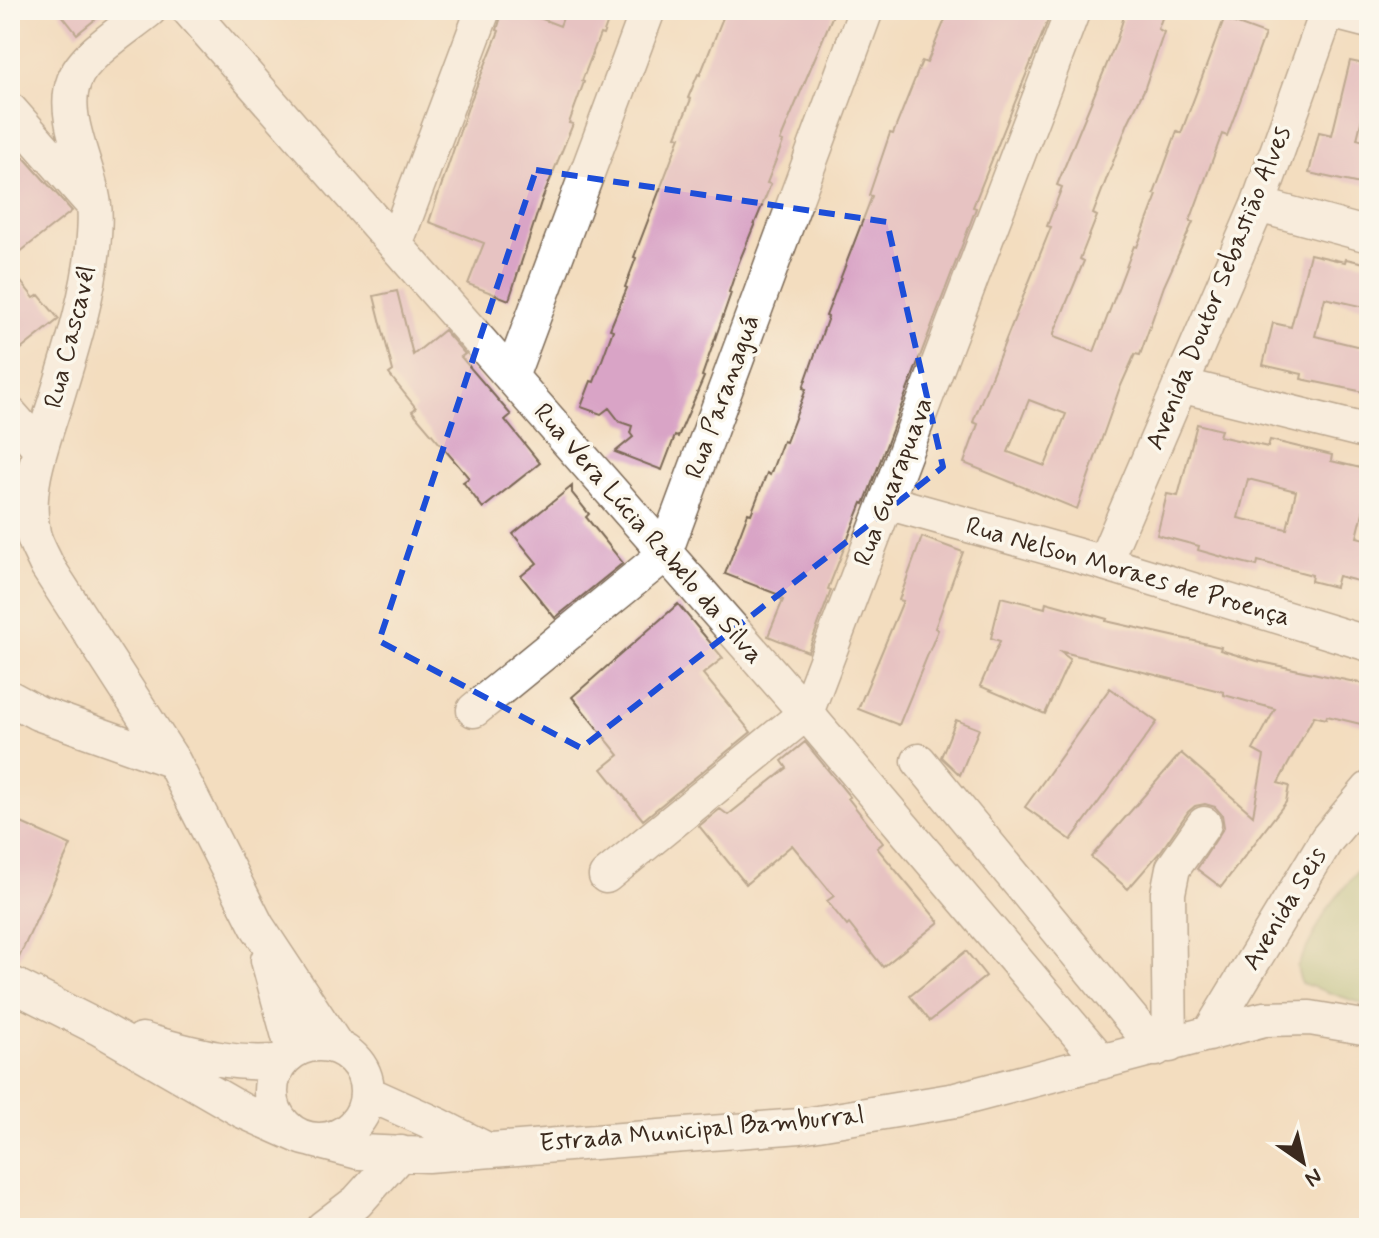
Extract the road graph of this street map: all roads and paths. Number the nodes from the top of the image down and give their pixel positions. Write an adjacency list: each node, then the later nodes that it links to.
1 (149, 10): 11 (street, Rua Cascavél)
2 (189, 10): 13 (street, Rua Vera Lúcia Rabelo da Silva)
3 (483, 10): 13 (street)
4 (648, 10): 14 (street)
5 (866, 10): 20 (street, Rua Paranaguá)
6 (1073, 10): 19 (street, Rua Guarapuava)
7 (1327, 10): 8 (street); 10 (street, Avenida Doutor Sebastião Alves)
8 (1369, 21)
9 (10, 110): 11 (street)
10 (1258, 205): 12 (street); 15 (street, Avenida Doutor Sebastião Alves)
11 (94, 206): 18 (street, Rua Cascavél)
12 (1369, 235)
13 (395, 245): 14 (street, Rua Vera Lúcia Rabelo da Silva)
14 (511, 377): 20 (street, Rua Vera Lúcia Rabelo da Silva)
15 (1180, 385): 17 (street); 21 (street, Avenida Doutor Sebastião Alves)
16 (10, 414): 18 (street)
17 (1369, 432)
18 (39, 447): 26 (street, Rua Cascavél)
19 (886, 502): 21 (street, Rua Nelson Moraes de Proença); 25 (street, Rua Guarapuava)
20 (664, 555): 24 (street); 25 (street, Rua Vera Lúcia Rabelo da Silva)
21 (1104, 563): 22 (street, Rua Nelson Moraes de Proença)
22 (1369, 644)
23 (10, 698): 26 (street)
24 (474, 710)
25 (806, 713): 30 (street); 39 (street, Rua Vera Lúcia Rabelo da Silva)
26 (173, 761): 31 (street, Rua Cascavél)
27 (919, 761): 37 (street)
28 (1369, 789): 35 (street, Avenida Seis)
29 (1204, 824): 37 (street)
30 (606, 876)
31 (257, 926): 36 (street, Rua Cascavél); 38 (street, Rua Cascavél)
32 (10, 983): 33 (street)
33 (99, 1028): 38 (street); 41 (street, Estrada Municipal Bamburral)
34 (1369, 1028): 35 (street, Estrada Municipal Bamburral)
35 (1209, 1034): 37 (street, Estrada Municipal Bamburral)
36 (337, 1047): 38 (street); 40 (street)
37 (1163, 1047): 39 (street, Estrada Municipal Bamburral)
38 (287, 1056): 41 (street)
39 (1102, 1062): 42 (street, Estrada Municipal Bamburral)
40 (367, 1093): 41 (street); 42 (street)
41 (305, 1138): 43 (street, Estrada Municipal Bamburral)
42 (485, 1149): 43 (street, Estrada Municipal Bamburral)
43 (401, 1153): 44 (street)
44 (323, 1228)

